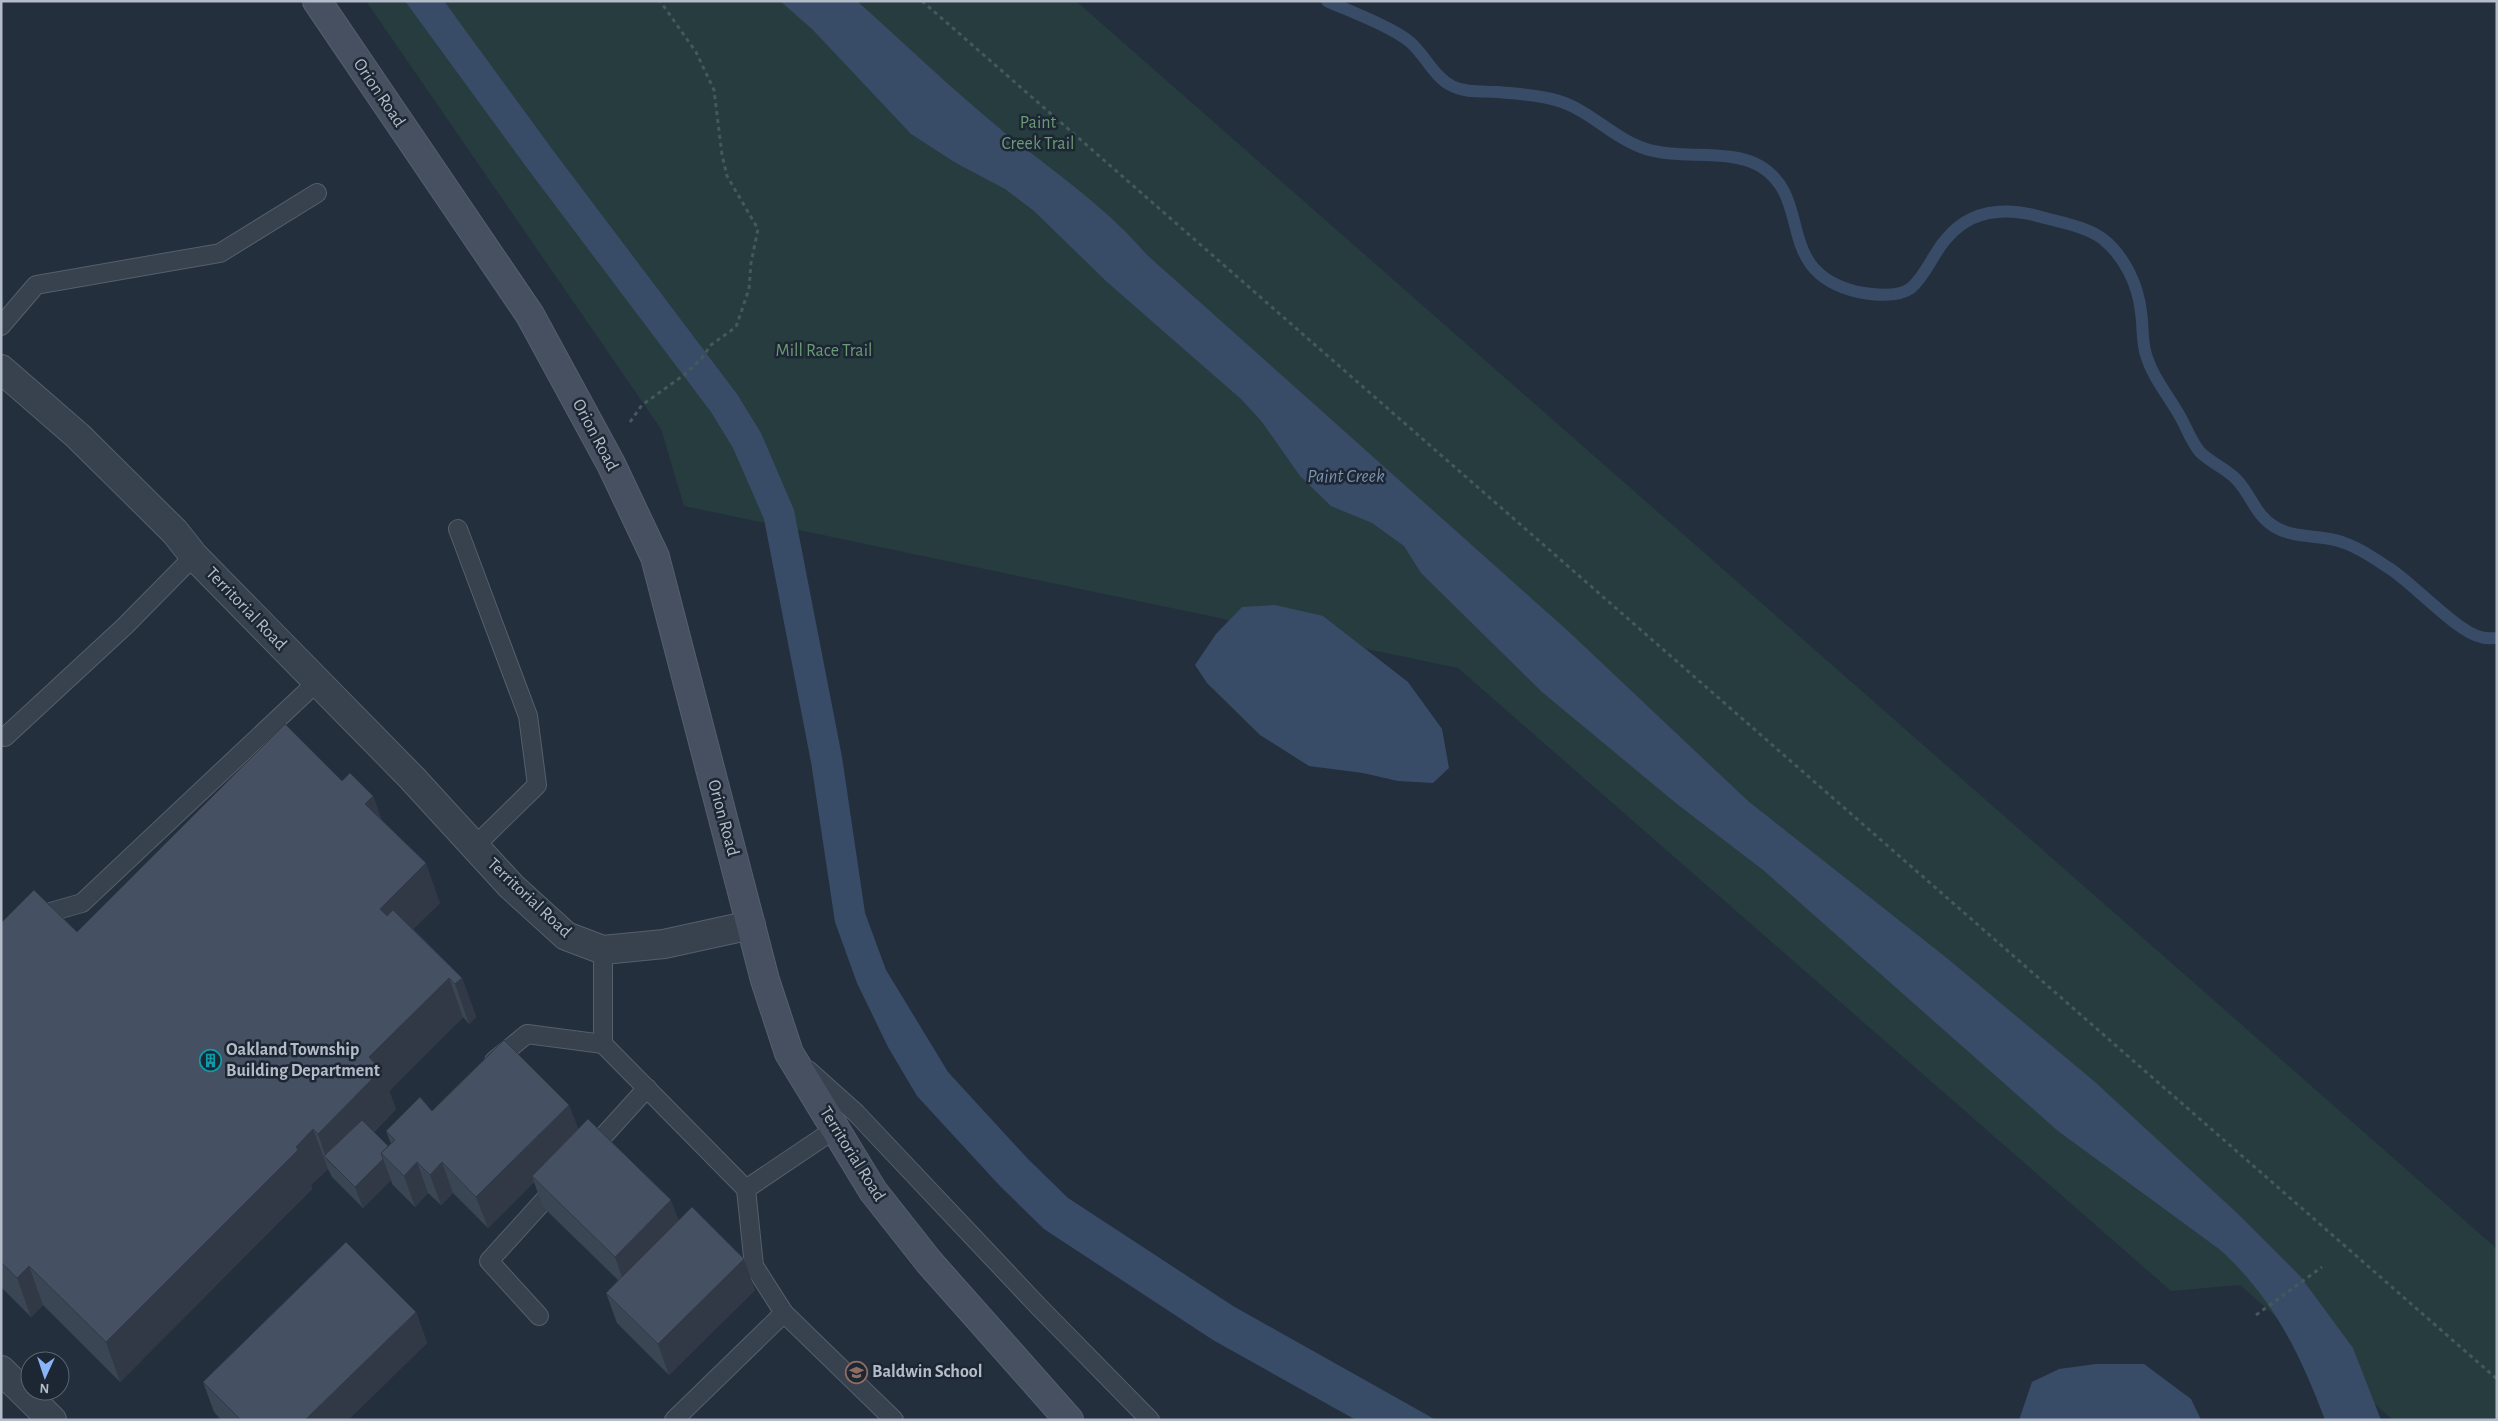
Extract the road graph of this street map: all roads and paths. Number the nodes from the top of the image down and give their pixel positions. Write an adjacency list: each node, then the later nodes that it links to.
1 (317, 1): 7 (street, Orion Road)
2 (660, 1): 7 (path)
3 (922, 1): 27 (path)
4 (317, 193): 5 (lane)
5 (1, 326)
6 (2, 372): 9 (street, Territorial Road)
7 (603, 448): 13 (street, Orion Road)
8 (458, 529): 12 (lane)
9 (194, 556): 10 (street, Territorial Road); 11 (lane)
10 (317, 682): 12 (street, Territorial Road); 14 (lane)
11 (5, 737)
12 (476, 846): 15 (street, Territorial Road)
13 (751, 925): 15 (street, Territorial Road); 17 (street, Territorial Road)
14 (1, 938)
15 (604, 950): 16 (lane)
16 (603, 1044): 18 (lane); 19 (lane)
17 (789, 1053): 20 (street, Territorial Road); 32 (lane)
18 (481, 1072)
19 (647, 1088): 21 (lane); 25 (lane)
20 (835, 1129): 21 (lane); 31 (street, Territorial Road)
21 (746, 1189): 23 (lane)
22 (2322, 1267): 24 (path)
23 (784, 1313): 29 (lane); 30 (lane)
24 (2256, 1315)
25 (539, 1316)
26 (1, 1370): 28 (street)
27 (2497, 1379)
28 (52, 1420)
29 (674, 1420)
30 (894, 1420)
31 (1069, 1420)
32 (1150, 1420)

